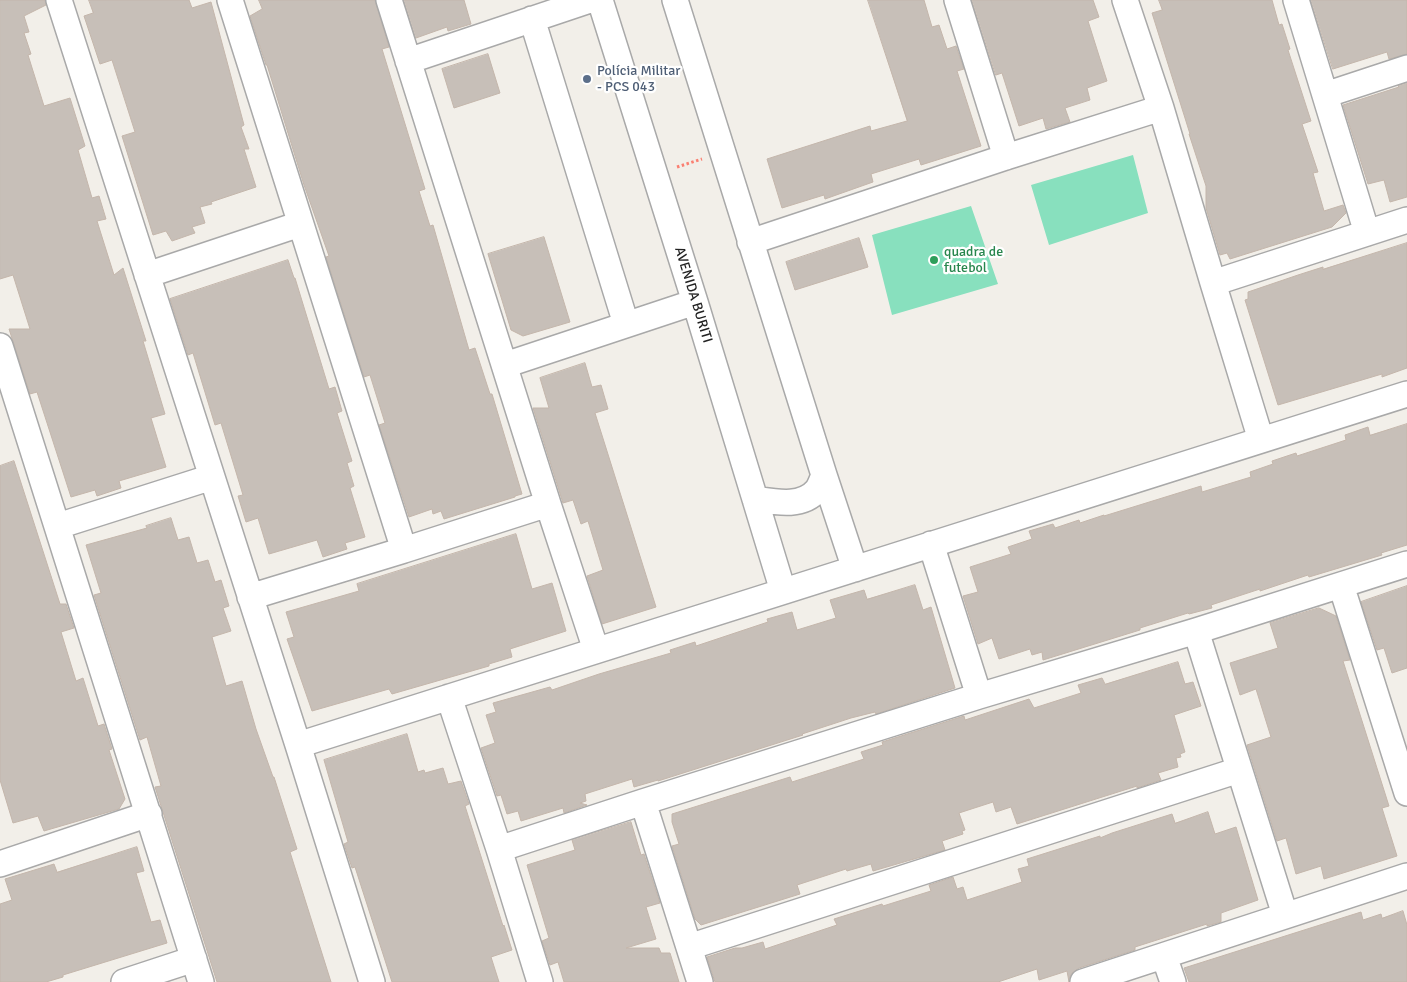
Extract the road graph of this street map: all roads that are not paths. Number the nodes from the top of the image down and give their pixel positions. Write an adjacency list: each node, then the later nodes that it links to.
1 (59, 0): 20 (street)
2 (230, 0): 17 (street)
3 (388, 0): 11 (street)
4 (590, 0): 10 (street)
5 (600, 0): 22 (street, AVENIDA BURITI)
6 (675, 0): 19 (street)
7 (957, 0): 15 (street)
8 (1126, 0): 14 (street)
9 (1296, 0): 13 (street)
10 (532, 19): 11 (street); 23 (street)
11 (408, 61): 25 (street)
12 (1407, 68): 13 (street)
13 (1325, 95): 18 (street)
14 (1161, 108): 15 (street); 21 (street)
15 (1006, 157): 19 (street)
16 (1407, 220): 18 (street)
17 (300, 224): 20 (street); 34 (street)
18 (1367, 233): 21 (street)
19 (750, 242): 28 (street)
20 (147, 275): 29 (street)
21 (1213, 283): 27 (street)
22 (695, 302): 23 (street); 30 (street, AVENIDA BURITI)
23 (626, 324): 25 (street)
24 (0, 346): 32 (street)
25 (505, 365): 31 (street)
26 (1407, 394): 27 (street)
27 (1261, 440): 33 (street)
28 (824, 475): 30 (street); 36 (street)
29 (212, 477): 32 (street); 39 (street)
30 (755, 499): 38 (street, AVENIDA BURITI)
31 (548, 504): 34 (street); 41 (street)
32 (58, 526): 48 (street)
33 (931, 544): 36 (street); 42 (street)
34 (404, 550): 39 (street)
35 (1407, 564): 37 (street)
36 (855, 568): 38 (street)
37 (1341, 585): 40 (street); 46 (street)
38 (783, 591): 41 (street)
39 (250, 597): 44 (street)
40 (1196, 631): 42 (street); 45 (street)
41 (596, 650): 43 (street)
42 (979, 696): 47 (street)
43 (449, 697): 44 (street); 49 (street)
44 (298, 745): 58 (street)
45 (1239, 770): 52 (street); 53 (street)
46 (1407, 793)
47 (643, 802): 49 (street); 53 (street)
48 (149, 814): 50 (street); 55 (street)
49 (499, 849): 59 (street)
50 (1, 860)
51 (1407, 876): 52 (street)
52 (1285, 915): 54 (street)
53 (689, 947): 60 (street)
54 (1164, 956): 61 (street); 62 (street)
55 (194, 959): 56 (street); 57 (street)
56 (124, 982)
57 (201, 982)
58 (372, 982)
59 (540, 982)
60 (700, 982)
61 (1083, 982)
62 (1173, 982)

